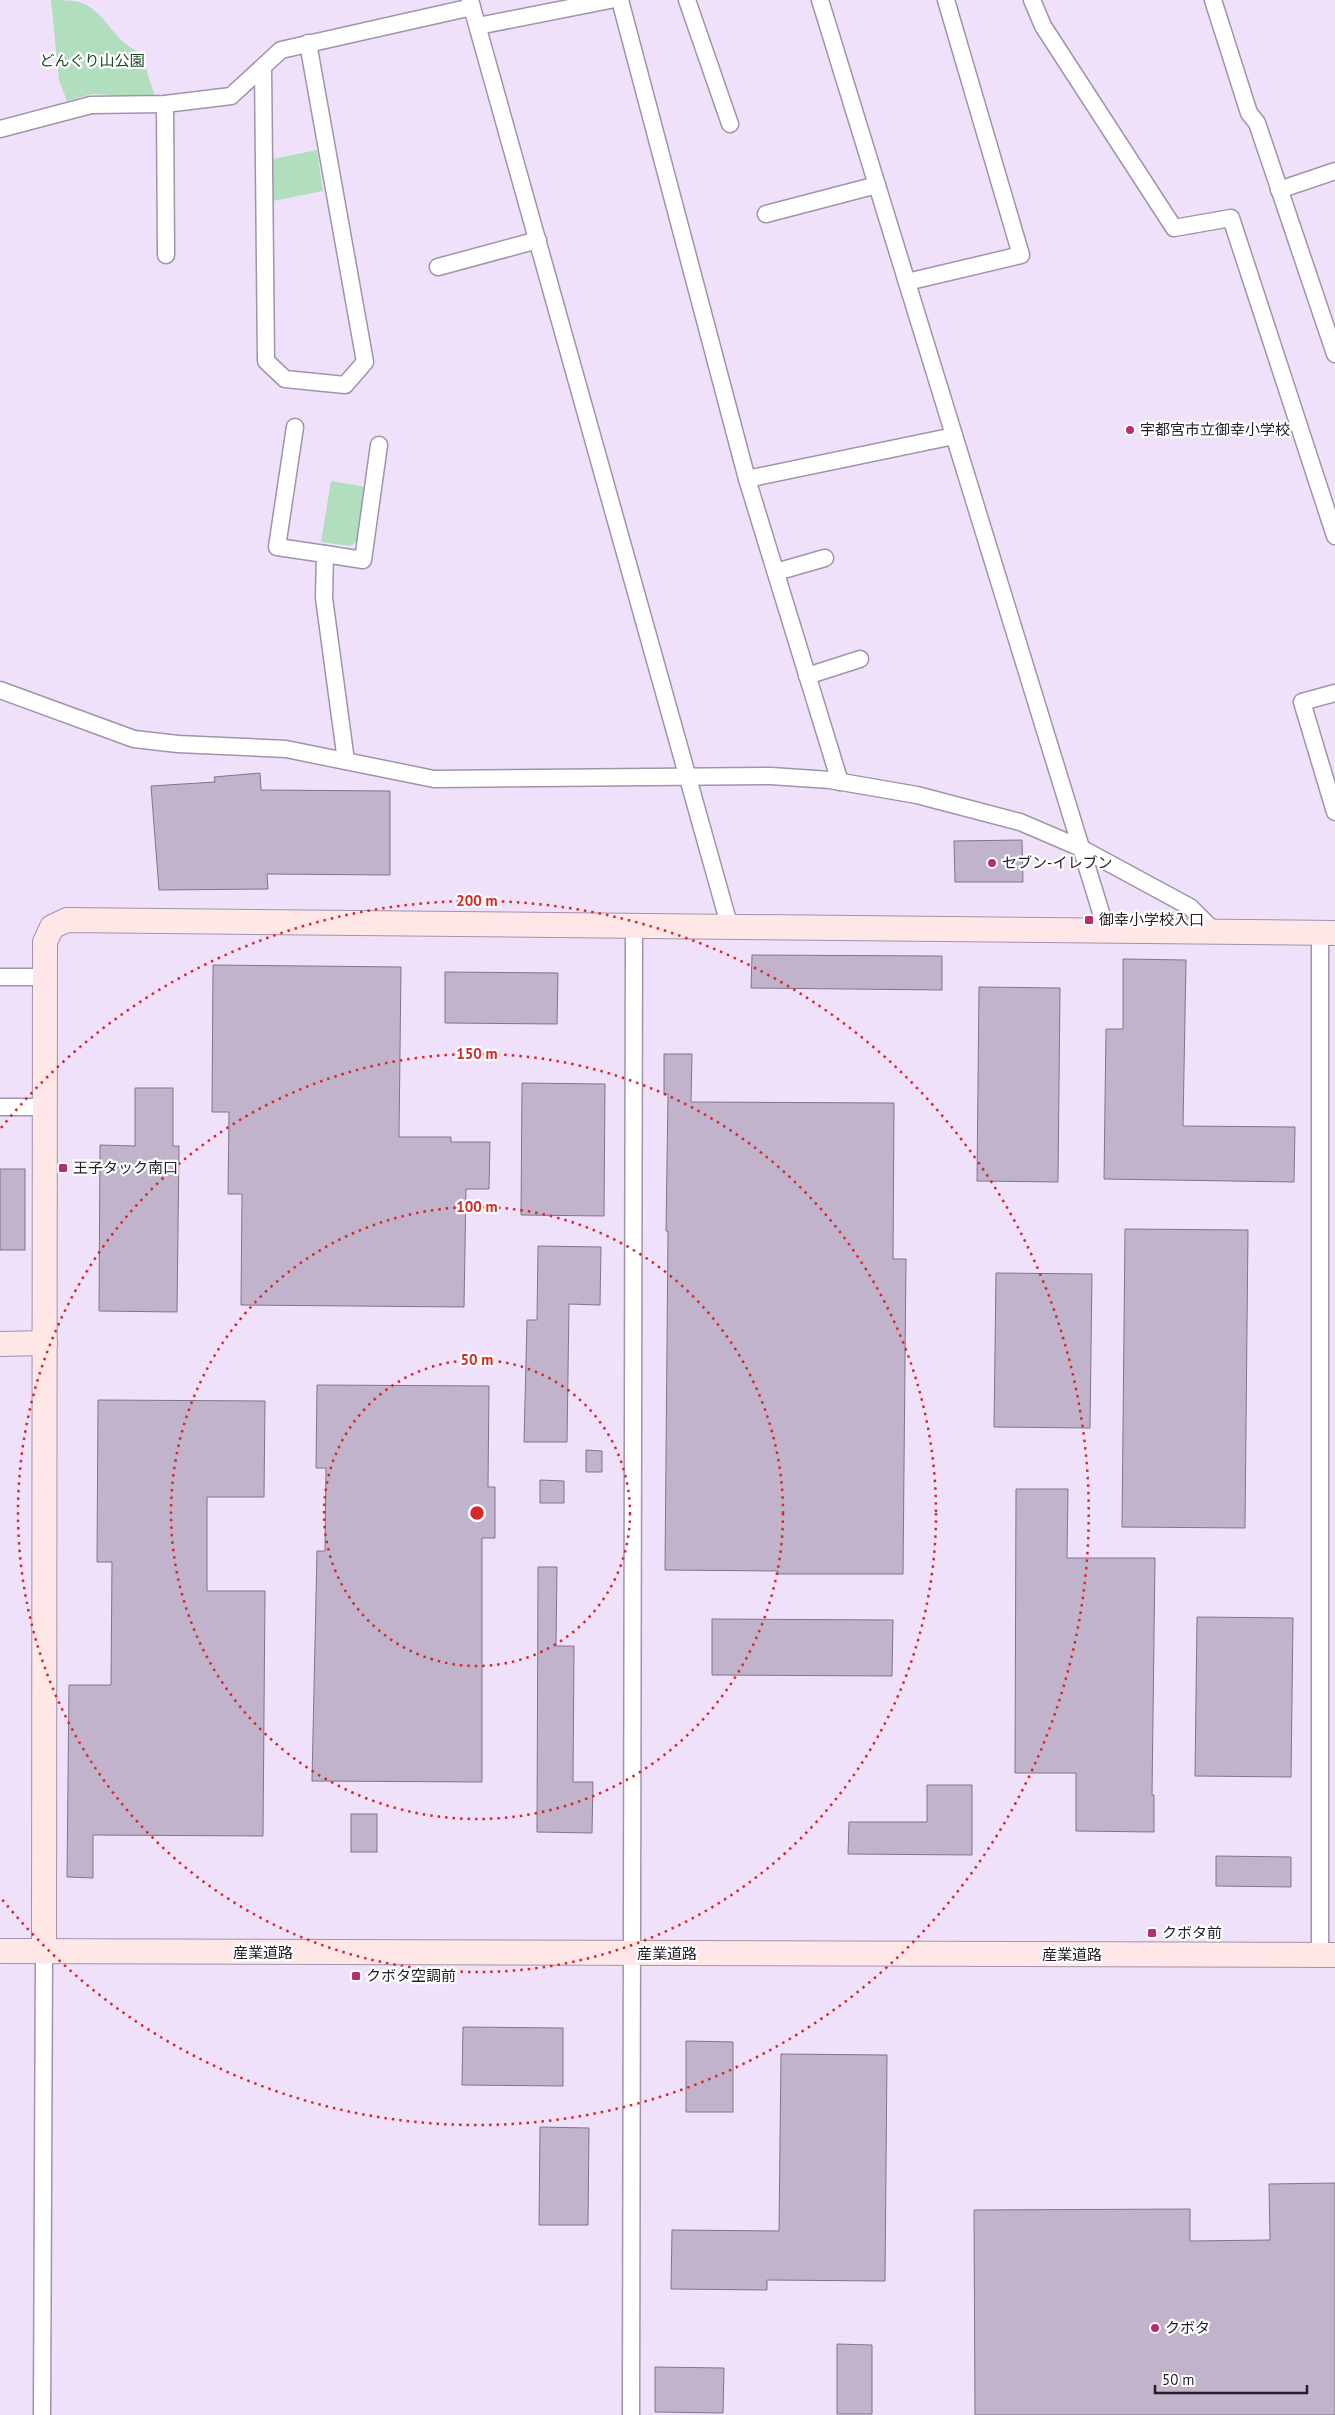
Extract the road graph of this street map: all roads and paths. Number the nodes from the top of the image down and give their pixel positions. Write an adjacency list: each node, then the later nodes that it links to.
1 (610, 0): 9 (street)
2 (620, 0): 28 (street)
3 (687, 0): 14 (street)
4 (820, 0): 17 (street)
5 (946, 0): 23 (street)
6 (1032, 0): 29 (street)
7 (1213, 0): 18 (street)
8 (471, 4): 10 (street); 11 (street)
9 (540, 7): 10 (street)
10 (478, 26): 20 (street)
11 (308, 44): 12 (street); 12 (street)
12 (263, 67): 13 (street)
13 (165, 104): 15 (street); 21 (street)
14 (730, 124)
15 (0, 128)
16 (1335, 171): 18 (street)
17 (877, 185): 19 (street); 23 (street)
18 (1279, 190): 24 (street)
19 (766, 214)
20 (538, 240): 22 (street); 38 (street)
21 (166, 255)
22 (438, 266)
23 (906, 282): 26 (street)
24 (1335, 354)
25 (295, 427): 30 (street)
26 (954, 436): 28 (street); 41 (street)
27 (379, 446): 30 (street)
28 (748, 479): 32 (street)
29 (1334, 529)
30 (325, 554): 37 (street)
31 (825, 558): 32 (street)
32 (776, 572): 34 (street)
33 (860, 659): 34 (street)
34 (808, 676): 39 (street)
35 (0, 690): 37 (street)
36 (1335, 694): 40 (street)
37 (346, 761): 38 (street)
38 (688, 776): 39 (street); 43 (street)
39 (840, 782): 41 (street)
40 (1335, 812)
41 (1081, 848): 44 (street); 45 (street)
42 (634, 927): 43 (street); 48 (street); 55 (street)
43 (730, 928): 44 (street)
44 (1106, 932): 45 (street)
45 (1216, 933): 46 (street)
46 (1328, 933): 56 (street)
47 (0, 977): 48 (street)
48 (46, 977): 50 (street)
49 (0, 1106): 50 (street)
50 (45, 1107): 51 (street)
51 (45, 1343): 52 (street); 54 (street)
52 (0, 1344)
53 (0, 1952): 54 (street, 産業道路)
54 (44, 1952): 55 (street, 産業道路); 57 (street)
55 (632, 1954): 56 (street, 産業道路); 58 (street)
56 (1327, 1955)
57 (42, 2415)
58 (631, 2415)

